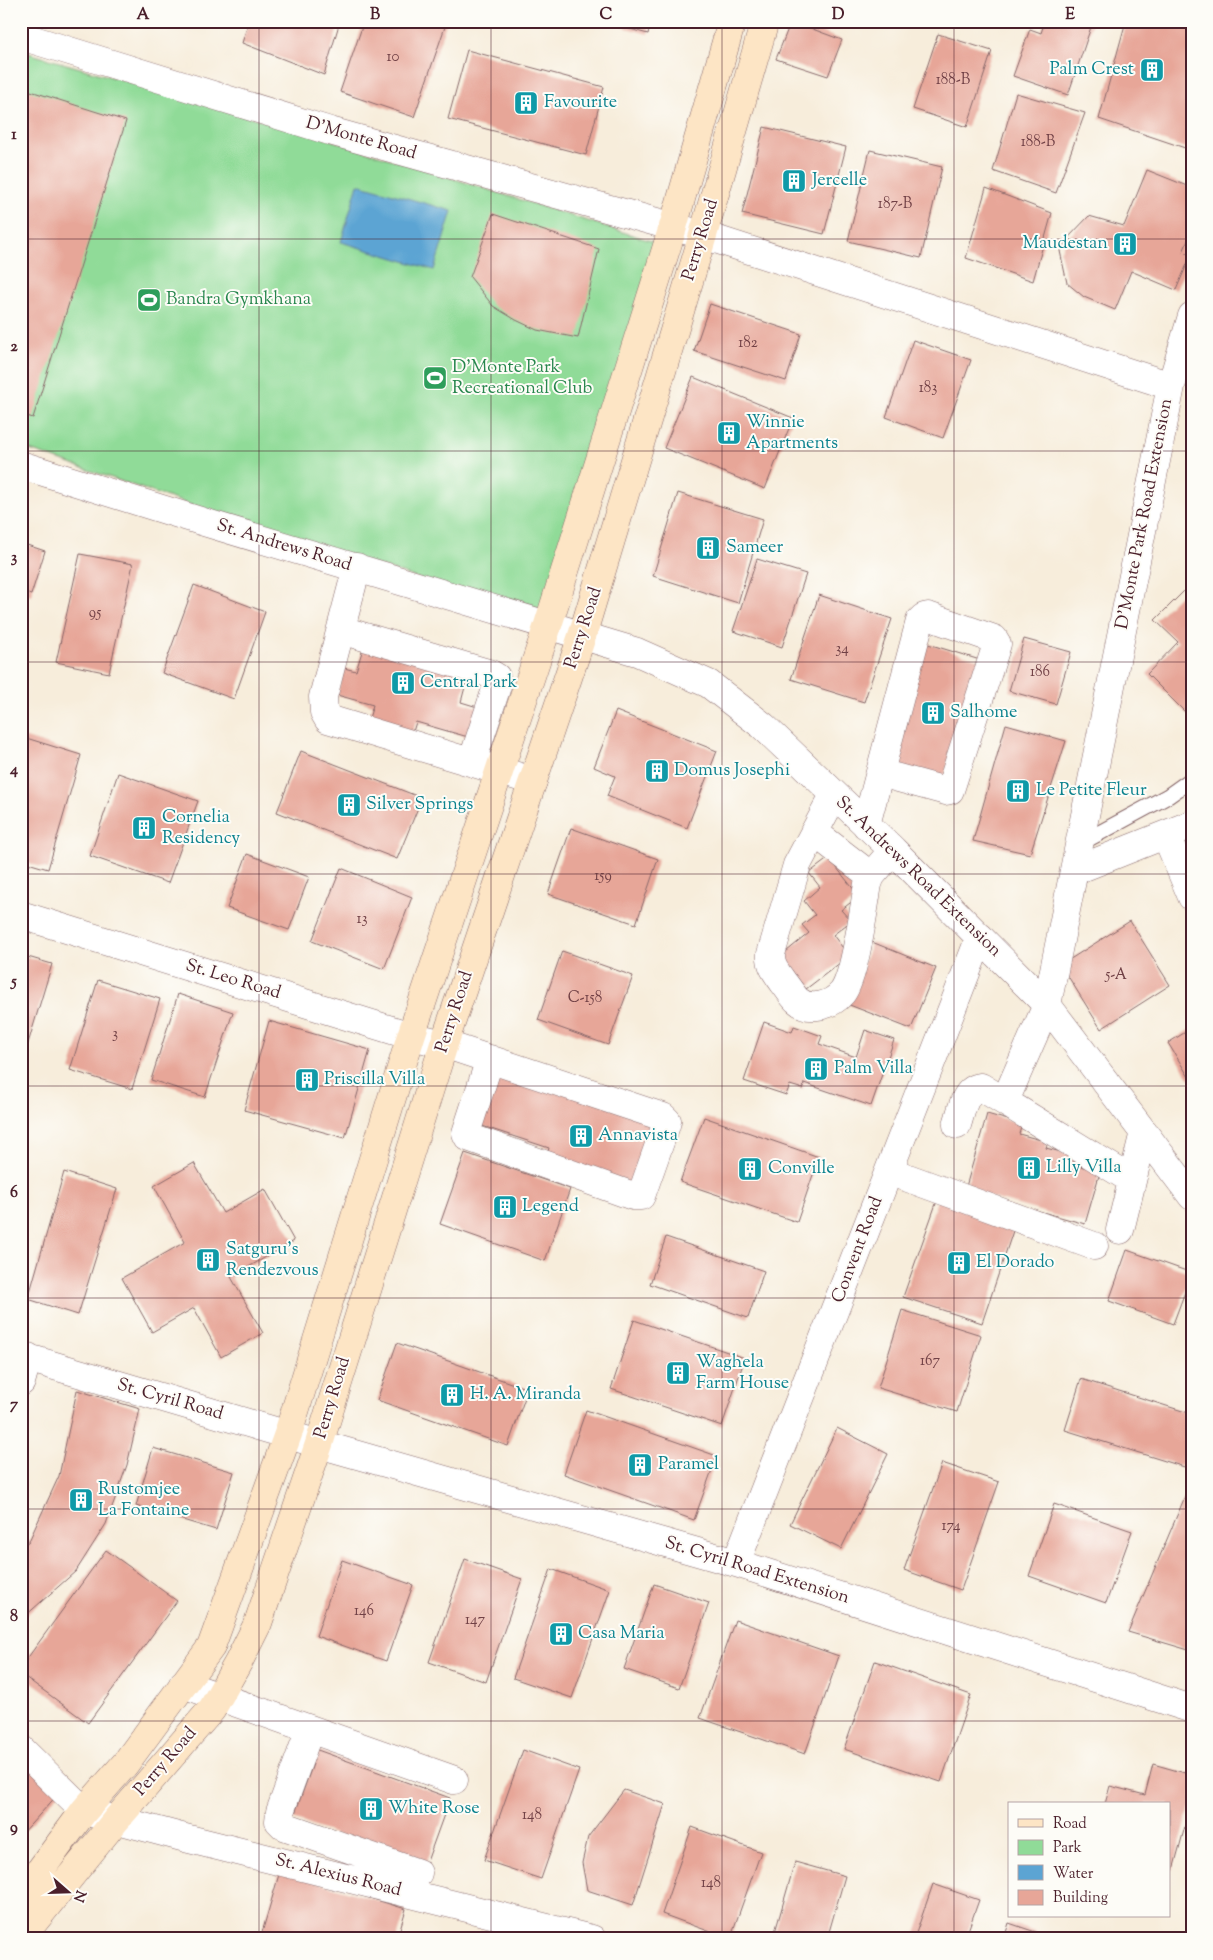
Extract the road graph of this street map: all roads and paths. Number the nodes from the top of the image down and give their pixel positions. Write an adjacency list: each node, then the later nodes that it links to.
1 (732, 21): 4 (main road, Perry Road)
2 (765, 21): 5 (main road, Perry Road)
3 (21, 36): 4 (street, D'Monte Road)
4 (673, 227): 5 (street, D'Monte Road); 10 (main road, Perry Road)
5 (703, 235): 7 (street, D'Monte Park Road Extension); 12 (main road, Perry Road)
6 (1192, 316): 7 (street)
7 (1171, 386): 23 (street, D'Monte Park Road Extension)
8 (21, 464): 9 (street, St. Andrews Road)
9 (357, 568): 10 (street, St. Andrews Road); 11 (street)
10 (548, 625): 12 (street, St. Andrews Road); 14 (main road, Perry Road)
11 (341, 630): 13 (street); 13 (street)
12 (582, 636): 17 (main road, Perry Road); 18 (street, St. Andrews Road Extension)
13 (472, 762): 14 (street)
14 (500, 770): 17 (street); 31 (main road, Perry Road)
15 (880, 773): 15 (street); 20 (street)
16 (1192, 779): 23 (lane)
17 (533, 780): 32 (main road, Perry Road)
18 (834, 795): 20 (street, St. Andrews Road Extension); 21 (street)
19 (1192, 824): 22 (street)
20 (866, 826): 24 (street, St. Andrews Road Extension)
21 (814, 832): 26 (street); 26 (street)
22 (1166, 835): 25 (street); 27 (street)
23 (1079, 844): 25 (street, D'Monte Park Road Extension)
24 (893, 850): 26 (street); 29 (street, St. Andrews Road Extension)
25 (1074, 871): 30 (street, D'Monte Park Road Extension)
26 (871, 876)
27 (1192, 897)
28 (21, 915): 31 (street, St. Leo Road)
29 (980, 937): 30 (street, St. Andrews Road Extension); 37 (street, Convent Road)
30 (1047, 1005): 34 (street, D'Monte Park Road Extension); 36 (street, St. Andrews Road Extension)
31 (411, 1036): 32 (street, St. Leo Road); 43 (main road, Perry Road)
32 (444, 1044): 33 (street, St. Leo Road); 44 (main road, Perry Road)
33 (490, 1059): 33 (street, St. Leo Road)
34 (1005, 1101): 35 (street); 38 (street)
35 (957, 1125)
36 (1144, 1132): 38 (street); 39 (street, St. Andrews Road Extension)
37 (889, 1171): 41 (street); 45 (street, Convent Road)
38 (1132, 1180): 40 (street)
39 (1189, 1186)
40 (1120, 1230)
41 (1094, 1246)
42 (24, 1365): 43 (street, St. Cyril Road)
43 (288, 1434): 44 (street, St. Cyril Road); 46 (main road, Perry Road)
44 (319, 1444): 45 (street, St. Cyril Road Extension); 47 (main road, Perry Road)
45 (736, 1563): 48 (street, St. Cyril Road Extension)
46 (183, 1684): 47 (street); 52 (main road, Perry Road)
47 (218, 1697): 49 (street); 53 (main road, Perry Road)
48 (1192, 1709)
49 (310, 1729): 51 (street); 54 (street)
50 (21, 1749): 52 (street)
51 (454, 1780)
52 (84, 1811): 53 (street, St. Alexius Road); 55 (main road, Perry Road)
53 (116, 1820): 54 (street, St. Alexius Road); 56 (main road, Perry Road)
54 (408, 1878): 57 (street, St. Alexius Road)
55 (21, 1896)
56 (21, 1938)
57 (592, 1939)

